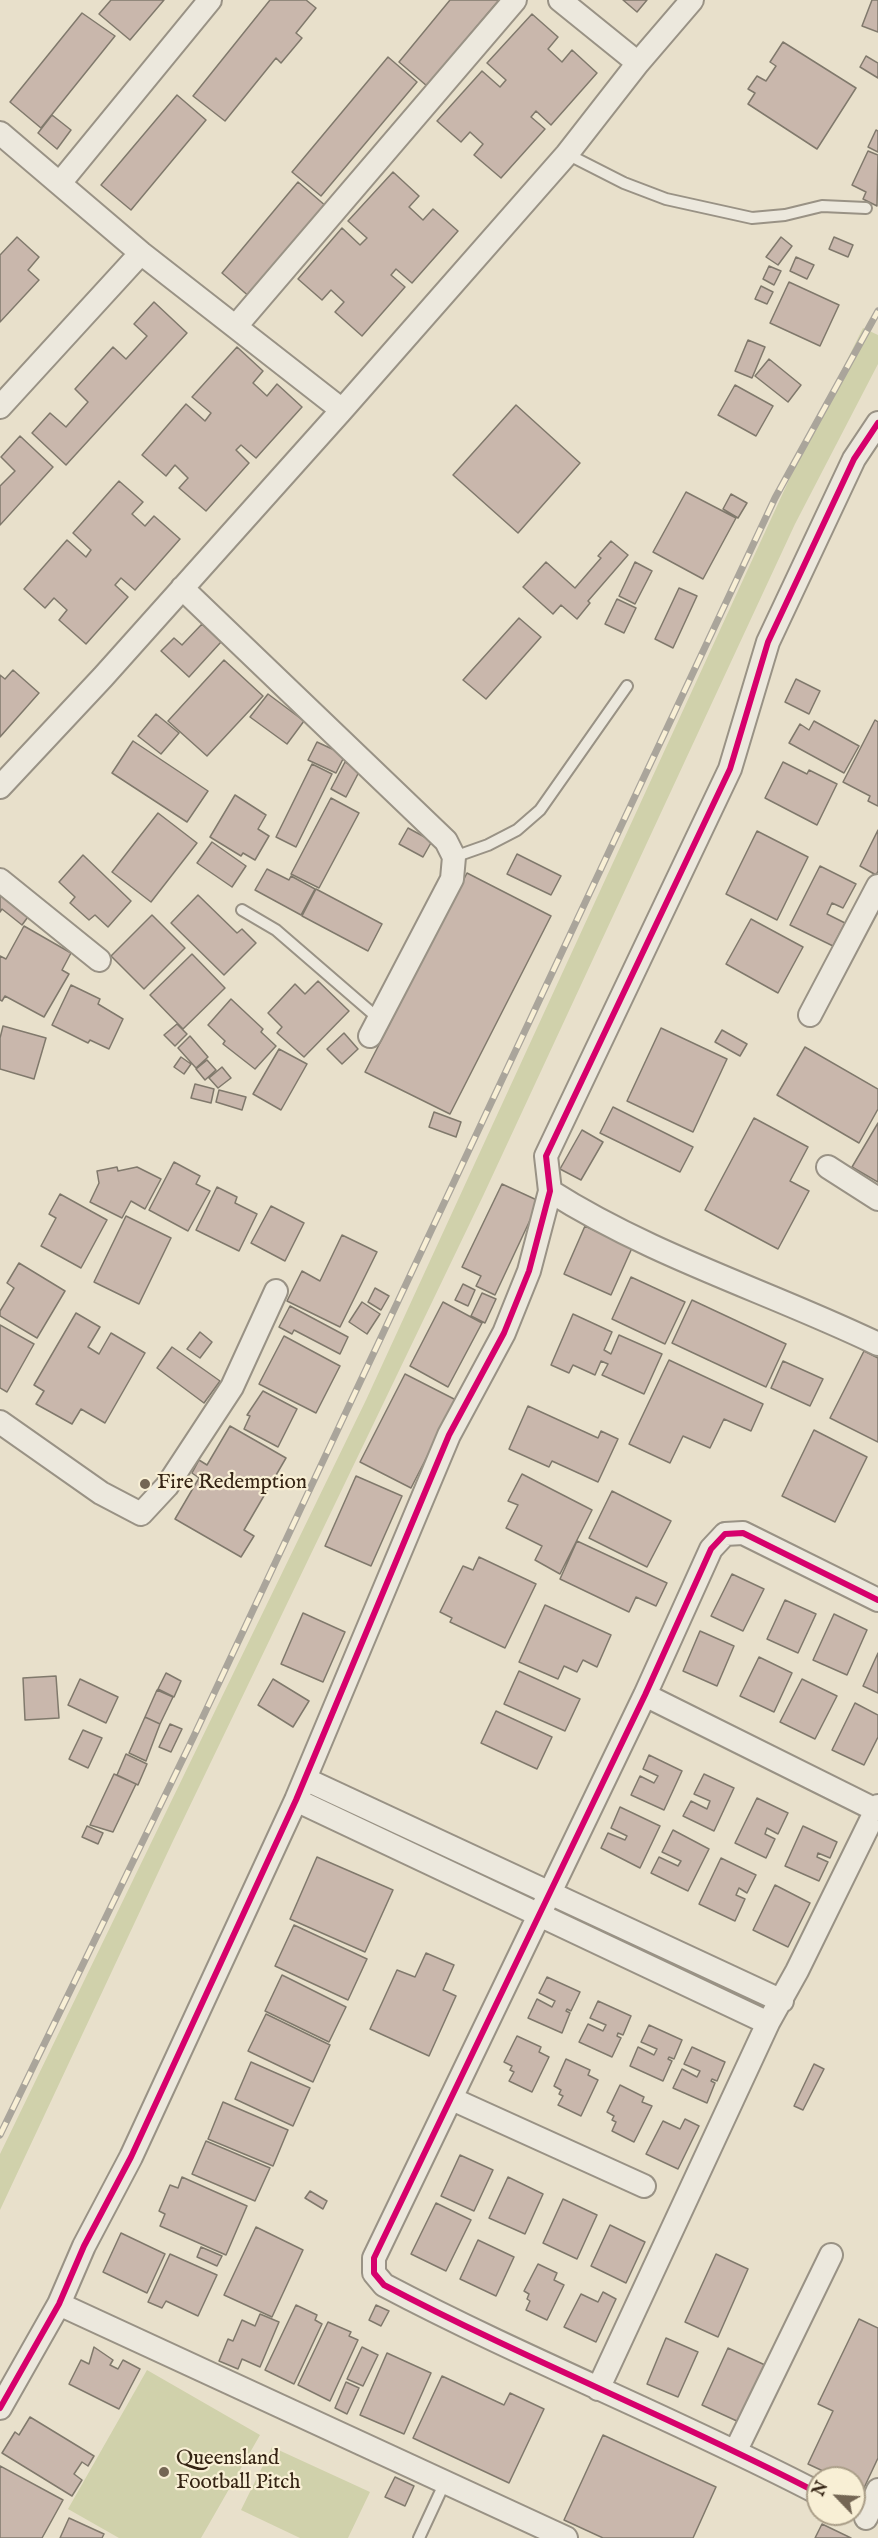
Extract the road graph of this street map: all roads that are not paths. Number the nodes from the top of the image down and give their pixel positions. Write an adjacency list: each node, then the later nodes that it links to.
1 (210, 0): 8 (street)
2 (515, 0): 11 (street)
3 (560, 0): 5 (street)
4 (692, 0): 5 (street)
5 (638, 63): 7 (street)
6 (0, 133): 8 (street)
7 (567, 154): 9 (lane); 13 (street)
8 (60, 183): 10 (street)
9 (866, 208)
10 (141, 253): 11 (street); 12 (street)
11 (236, 326): 13 (street)
12 (0, 407)
13 (342, 410): 15 (street)
14 (878, 423): 26 (street)
15 (182, 588): 17 (street); 18 (street)
16 (627, 686): 18 (lane)
17 (0, 787)
18 (454, 857): 24 (street)
19 (0, 880): 22 (street)
20 (878, 886): 23 (street)
21 (242, 910): 24 (lane)
22 (99, 960)
23 (810, 1015)
24 (374, 1027)
25 (828, 1167): 27 (street)
26 (550, 1191): 29 (street); 33 (street)
27 (878, 1199)
28 (276, 1291): 30 (street)
29 (878, 1344)
30 (0, 1422)
31 (878, 1600): 32 (street)
32 (645, 1695): 35 (street); 36 (street)
33 (305, 1779): 34 (street); 36 (street)
34 (296, 1800): 37 (street); 43 (street)
35 (877, 1808): 38 (street)
36 (551, 1892): 37 (street); 38 (street)
37 (538, 1914): 39 (street); 40 (street)
38 (782, 2001): 39 (street)
39 (768, 2023): 44 (street)
40 (452, 2099): 41 (street); 44 (street)
41 (644, 2186)
42 (831, 2255): 46 (street)
43 (58, 2304): 45 (street); 47 (street)
44 (598, 2389): 46 (street)
45 (0, 2408)
46 (736, 2450): 48 (street)
47 (445, 2482): 51 (lane); 52 (street)
48 (806, 2487)
49 (878, 2490): 50 (street)
50 (866, 2518)
51 (418, 2538)
52 (566, 2538)

